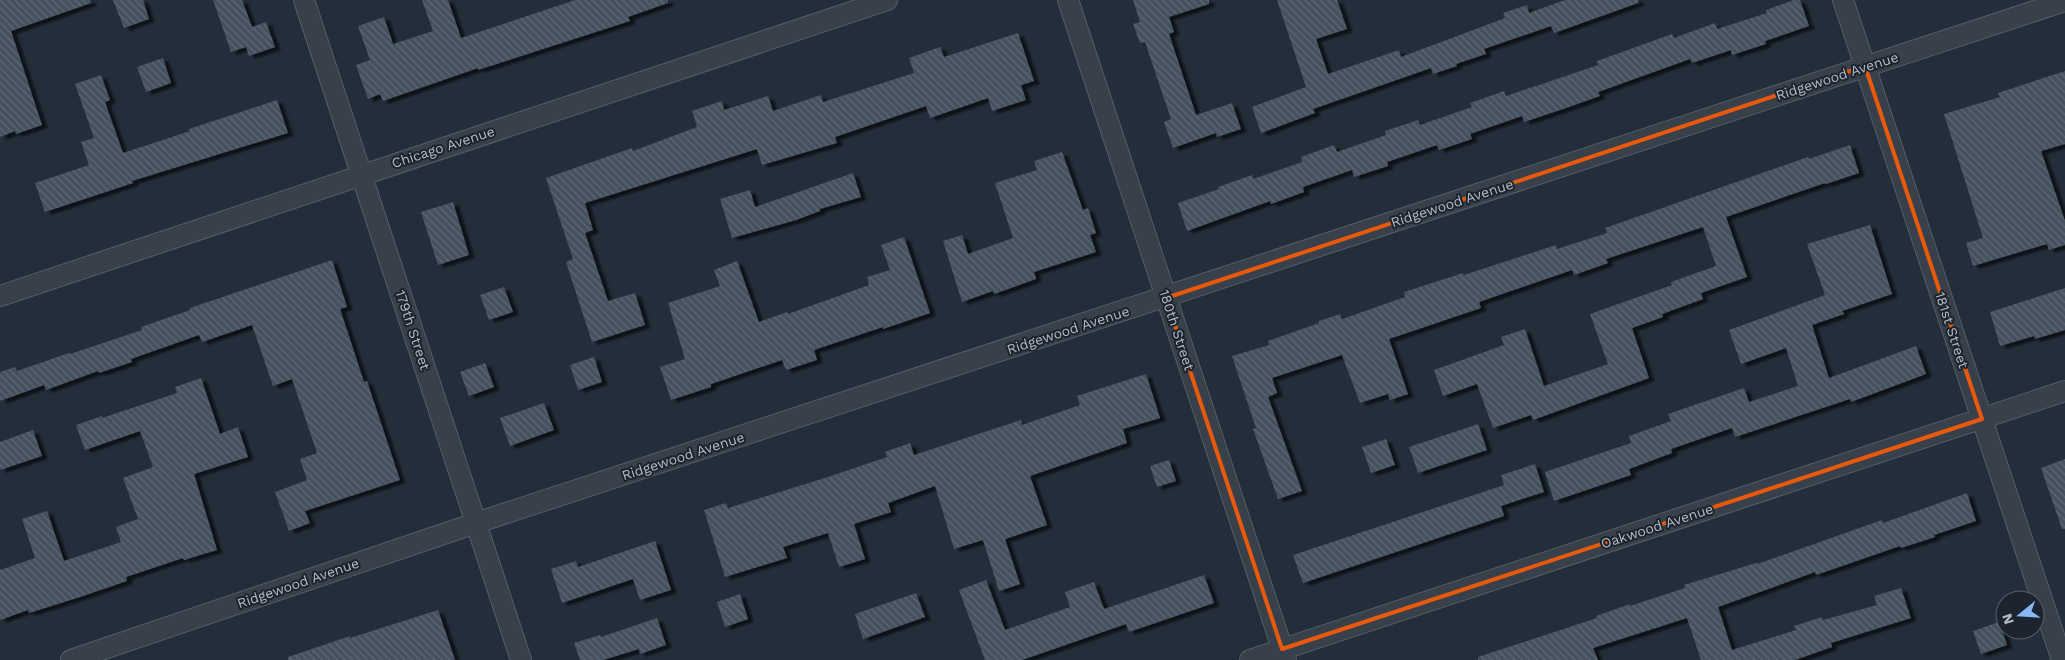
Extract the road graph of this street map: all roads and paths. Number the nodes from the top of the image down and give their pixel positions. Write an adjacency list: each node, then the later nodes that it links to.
1 (304, 0): 7 (street, 179th Street)
2 (887, 0): 7 (street, Chicago Avenue)
3 (1068, 0): 9 (street, 180th Street)
4 (1843, 0): 6 (street, 181st Street)
5 (2065, 1): 6 (street, Ridgewood Avenue)
6 (1865, 66): 9 (street, Ridgewood Avenue); 11 (street, 181st Street)
7 (362, 174): 8 (street, Chicago Avenue); 12 (street, 179th Street)
8 (0, 296)
9 (1166, 298): 12 (street, Ridgewood Avenue); 13 (street, 180th Street)
10 (2065, 391): 11 (street, Oakwood Avenue)
11 (1982, 419): 13 (street, Oakwood Avenue); 17 (street, 181st Street)
12 (476, 523): 14 (street, Ridgewood Avenue); 15 (street, 179th Street)
13 (1284, 655): 16 (street, Oakwood Avenue)
14 (71, 660)
15 (520, 660)
16 (1250, 660)
17 (2062, 660)

